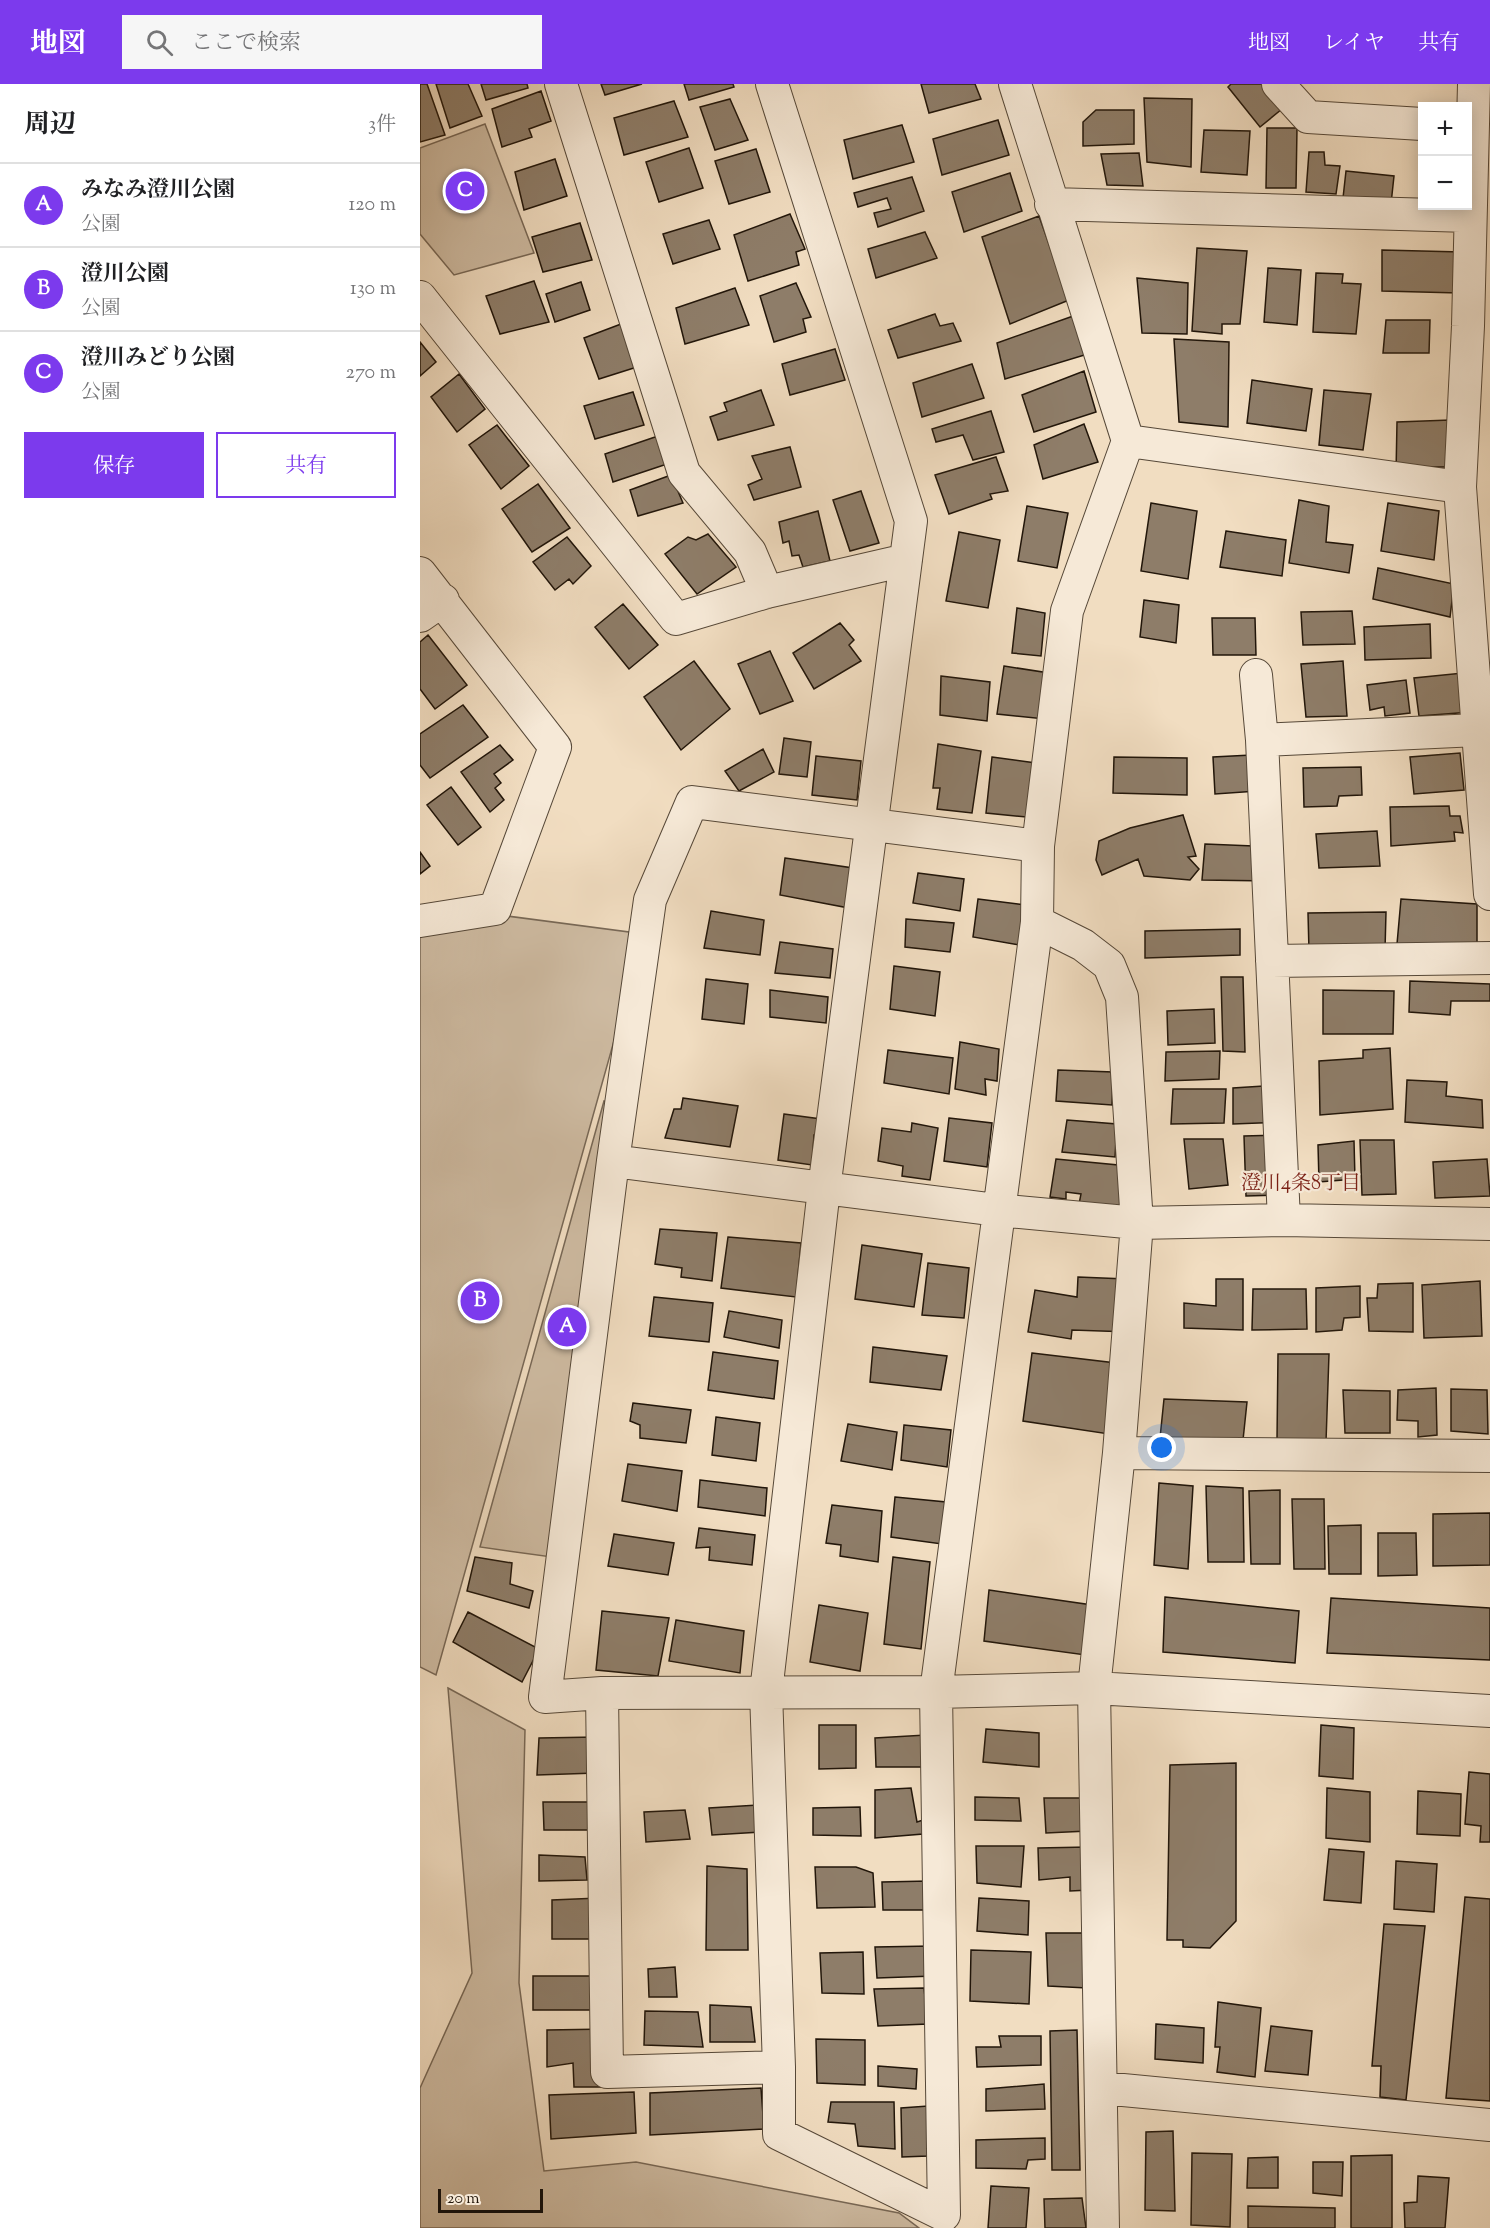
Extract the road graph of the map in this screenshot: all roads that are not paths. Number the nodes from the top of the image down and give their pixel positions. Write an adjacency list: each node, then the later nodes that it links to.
1 (561, 84): 17 (street)
2 (772, 84): 15 (street)
3 (1015, 84): 8 (street)
4 (1278, 84): 6 (street)
5 (1474, 84): 7 (street)
6 (1418, 124)
7 (1477, 126): 9 (street)
8 (1051, 204): 9 (street); 12 (street)
9 (1470, 216): 11 (street)
10 (420, 297): 17 (street)
11 (1479, 326): 13 (street)
12 (1128, 441): 13 (street); 24 (street)
13 (1460, 487): 14 (street)
14 (1478, 556): 20 (street)
15 (906, 560): 17 (street); 23 (street)
16 (420, 573): 18 (street)
17 (767, 592)
18 (431, 608): 26 (street)
19 (1256, 675): 21 (street)
20 (1477, 730): 21 (street); 22 (street)
21 (1262, 740): 29 (street)
22 (1486, 771): 25 (street)
23 (872, 826): 24 (street); 30 (street); 31 (street)
24 (1038, 846): 27 (street)
25 (1490, 894)
26 (420, 921)
27 (1037, 922): 32 (street); 34 (street)
28 (1490, 958): 29 (street)
29 (1272, 961): 33 (street)
30 (613, 1161): 31 (street); 41 (street)
31 (824, 1189): 32 (street); 39 (street)
32 (997, 1210): 34 (street); 40 (street)
33 (1284, 1220): 34 (street); 35 (street)
34 (1137, 1223): 36 (street)
35 (1490, 1224)
36 (1119, 1453): 37 (street); 38 (street)
37 (1490, 1456)
38 (1094, 1688): 40 (street); 42 (street); 44 (street)
39 (766, 1692): 40 (street); 41 (street); 43 (street)
40 (936, 1692): 43 (street)
41 (602, 1693): 43 (street)
42 (1490, 1711)
43 (779, 2067)
44 (1102, 2088): 45 (street); 46 (street)
45 (1490, 2125)
46 (1103, 2228)

